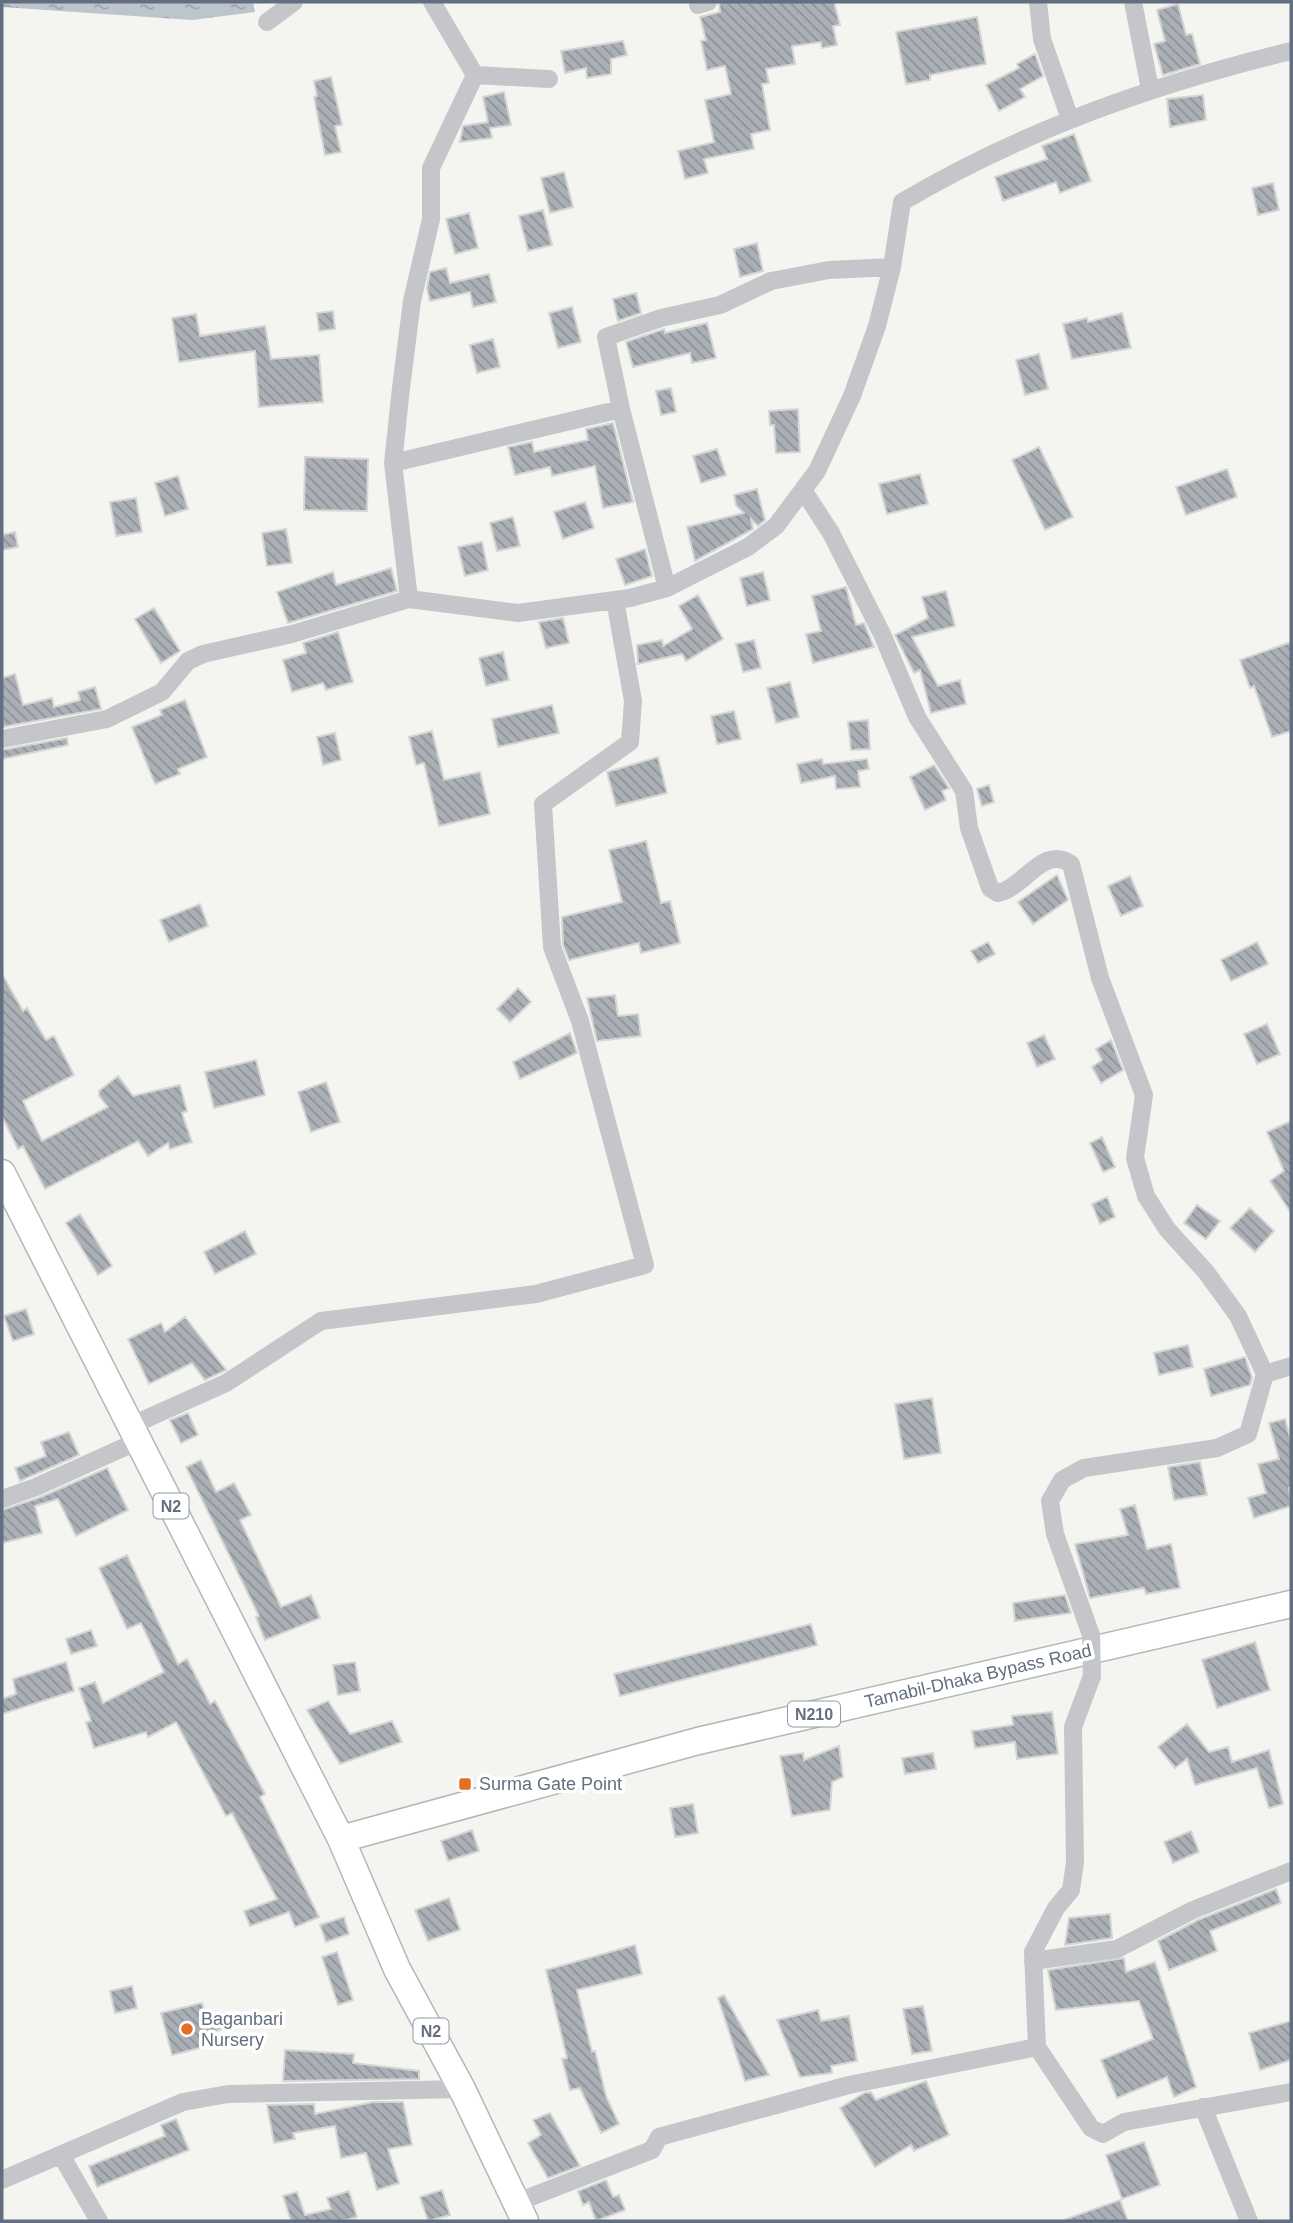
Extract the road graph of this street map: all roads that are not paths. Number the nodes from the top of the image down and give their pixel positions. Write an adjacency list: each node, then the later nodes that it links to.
1 (294, 2): 5 (street)
2 (432, 2): 7 (street)
3 (1038, 2): 10 (street)
4 (1133, 2): 9 (street)
5 (267, 22)
6 (1291, 51): 9 (street)
7 (475, 75): 8 (street); 13 (street)
8 (549, 79)
9 (1150, 89): 10 (street)
10 (1070, 119): 11 (street)
11 (892, 267): 12 (street); 14 (street)
12 (621, 409): 13 (street); 15 (street)
13 (393, 463): 16 (street)
14 (803, 490): 15 (street); 21 (street)
15 (667, 588): 17 (street)
16 (409, 599): 17 (street); 18 (street)
17 (615, 600): 22 (street)
18 (2, 739)
19 (2, 1173): 22 (highway, N2)
20 (1291, 1367): 21 (street)
21 (1265, 1374): 27 (street, bridge)
22 (134, 1434): 23 (street); 25 (highway, N2)
23 (2, 1499)
24 (1291, 1604): 25 (highway, Tamabil-Dhaka Bypass Road / N210)
25 (341, 1839): 29 (highway, N2)
26 (1291, 1871): 27 (street)
27 (1033, 1961): 28 (street)
28 (1037, 2047): 31 (street); 34 (street)
29 (462, 2089): 32 (street); 34 (highway, N2)
30 (1291, 2092): 31 (street)
31 (1203, 2107): 36 (street)
32 (61, 2155): 33 (street); 35 (street)
33 (2, 2180)
34 (520, 2212)
35 (99, 2221)
36 (1249, 2221)

